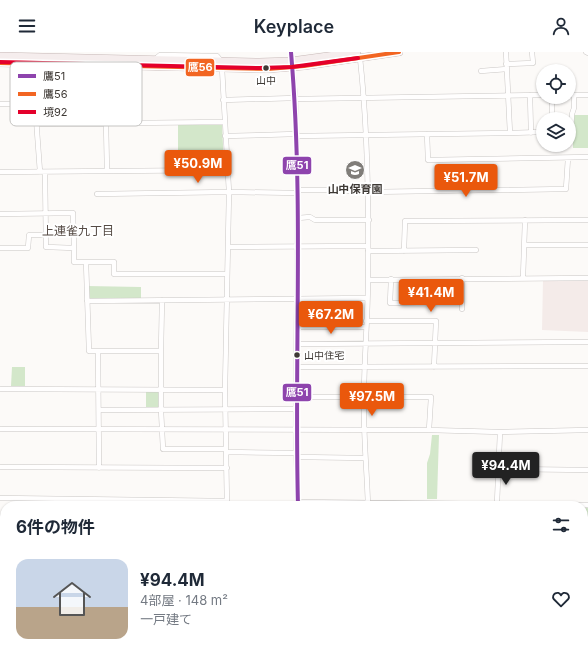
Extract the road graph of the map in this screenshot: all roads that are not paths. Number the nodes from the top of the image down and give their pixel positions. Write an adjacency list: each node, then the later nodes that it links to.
1 (291, 52): 17 (street)
2 (399, 52): 8 (main road)
3 (506, 52): 19 (street)
4 (532, 52): 19 (street)
5 (164, 54): 6 (street); 13 (street)
6 (214, 54): 18 (street)
7 (334, 54): 8 (main road); 17 (main road)
8 (358, 55): 17 (main road); 26 (street)
9 (0, 56): 10 (main road)
10 (21, 57): 11 (main road); 16 (main road)
11 (90, 58): 12 (main road); 14 (main road)
12 (126, 60): 13 (main road); 15 (main road); 18 (main road)
13 (154, 60): 18 (main road)
14 (98, 62)
15 (118, 62)
16 (0, 63)
17 (292, 64): 18 (main road); 27 (street)
18 (222, 65): 28 (street)
19 (507, 66): 20 (street); 25 (street)
20 (481, 71)
21 (530, 95): 22 (street); 25 (street); 34 (street)
22 (536, 95)
23 (576, 95): 24 (street)
24 (588, 95)
25 (509, 96): 26 (street); 33 (street)
26 (364, 97): 27 (street); 38 (street)
27 (295, 99): 28 (street); 37 (street)
28 (223, 100): 29 (street)
29 (224, 122): 30 (street); 39 (street)
30 (142, 123)
31 (36, 126): 45 (street)
32 (106, 126): 43 (street)
33 (510, 133): 34 (street); 36 (street)
34 (531, 133): 35 (street)
35 (536, 133)
36 (427, 134): 38 (street); 41 (street)
37 (296, 135): 38 (street); 39 (street); 48 (street)
38 (366, 135): 46 (street)
39 (225, 136): 42 (street)
40 (588, 157): 41 (street)
41 (568, 158): 46 (street)
42 (227, 170): 43 (street); 47 (street)
43 (107, 171): 45 (street)
44 (0, 172): 45 (street)
45 (42, 172): 50 (street)
46 (368, 191): 48 (street); 53 (street)
47 (229, 192): 48 (street); 49 (street); 60 (street)
48 (298, 192): 52 (street)
49 (97, 194)
50 (46, 213): 51 (street); 56 (street); 62 (street)
51 (0, 214)
52 (298, 218): 53 (street); 59 (street)
53 (369, 220): 63 (street)
54 (525, 220): 55 (street); 57 (street); 65 (street)
55 (588, 220)
56 (46, 235): 61 (street); 62 (street)
57 (524, 245): 58 (street); 69 (street)
58 (588, 245)
59 (298, 246): 60 (street); 63 (street); 75 (street)
60 (228, 247): 67 (street)
61 (0, 248)
62 (74, 248): 66 (street)
63 (368, 248): 65 (street); 71 (street)
64 (476, 250): 65 (street)
65 (404, 251)
66 (86, 262): 67 (street); 76 (street)
67 (227, 274): 74 (street)
68 (462, 278): 69 (street); 72 (street); 78 (street)
69 (523, 278): 70 (street)
70 (588, 278)
71 (368, 280): 72 (street); 73 (street)
72 (391, 280): 78 (street)
73 (367, 298): 75 (street); 80 (street)
74 (227, 299): 75 (street); 77 (street); 96 (street)
75 (298, 299): 81 (street)
76 (87, 300): 77 (street); 87 (street)
77 (162, 300): 88 (street)
78 (462, 301): 79 (street)
79 (462, 309)
80 (366, 321): 82 (street); 84 (street)
81 (297, 327): 82 (street); 85 (street)
82 (366, 327): 86 (street)
83 (588, 342): 84 (street)
84 (436, 343): 86 (street); 92 (street)
85 (297, 344): 86 (street); 90 (street)
86 (365, 344): 91 (street)
87 (98, 351): 88 (street); 94 (street)
88 (162, 351): 95 (street)
89 (588, 366): 92 (street)
90 (297, 367): 91 (street); 97 (street)
91 (364, 367): 92 (street); 98 (street)
92 (434, 367)
93 (0, 389): 94 (street)
94 (98, 390): 95 (street); 100 (street)
95 (161, 390): 96 (street); 101 (street)
96 (225, 390): 102 (street)
97 (296, 397): 98 (street); 99 (street)
98 (364, 397): 108 (street); 109 (street)
99 (296, 409): 102 (street); 107 (street)
100 (99, 410): 101 (street); 104 (street)
101 (161, 410): 102 (street); 105 (street)
102 (225, 410): 106 (street)
103 (0, 430): 104 (street)
104 (99, 430): 105 (street); 116 (street)
105 (162, 430): 106 (street); 112 (street)
106 (225, 430): 107 (street); 112 (street)
107 (296, 430): 108 (street); 113 (street)
108 (364, 430): 109 (street); 114 (street)
109 (429, 430): 111 (street)
110 (588, 430): 111 (street)
111 (500, 432): 118 (street)
112 (226, 451): 113 (street); 117 (street)
113 (297, 455): 114 (street); 123 (street)
114 (365, 458): 124 (street)
115 (0, 467): 116 (street)
116 (99, 468): 117 (street)
117 (227, 468): 122 (street)
118 (499, 469): 119 (street); 125 (street)
119 (588, 470)
120 (0, 498): 121 (street)
121 (136, 501)
122 (227, 501)
123 (298, 501)
124 (368, 501)
125 (497, 501)

